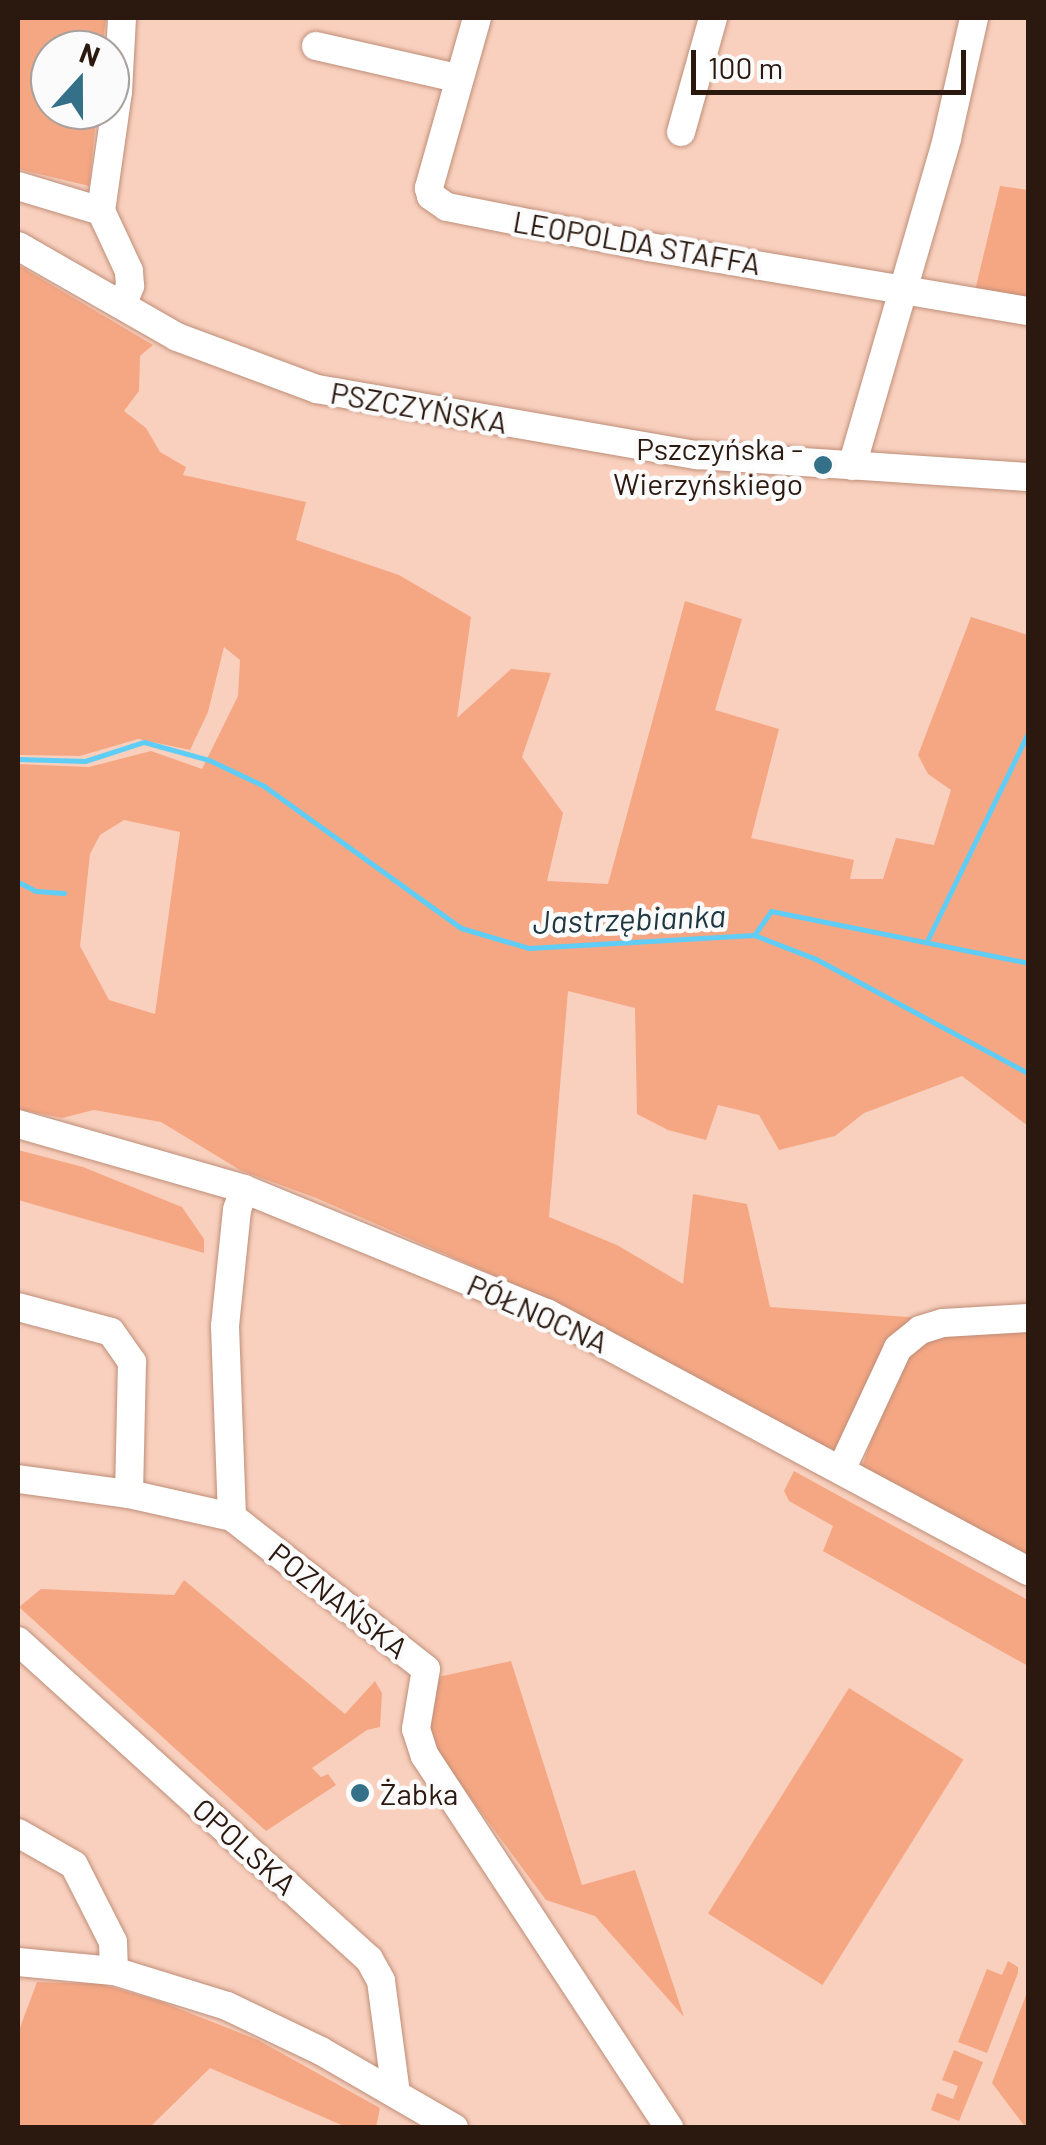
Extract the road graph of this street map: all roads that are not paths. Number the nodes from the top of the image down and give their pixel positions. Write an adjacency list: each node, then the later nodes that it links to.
1 (122, 18): 9 (street)
2 (477, 18): 6 (street, LEOPOLDA STAFFA)
3 (713, 18): 7 (street)
4 (974, 18): 11 (street)
5 (316, 46): 6 (street)
6 (457, 78): 11 (street, LEOPOLDA STAFFA)
7 (681, 132)
8 (18, 186): 9 (street)
9 (102, 211): 12 (street)
10 (18, 246): 12 (street, PSZCZYŃSKA)
11 (904, 289): 13 (street, LEOPOLDA STAFFA); 14 (street)
12 (122, 305): 14 (street, PSZCZYŃSKA)
13 (1028, 311)
14 (852, 466): 15 (street, PSZCZYŃSKA)
15 (1028, 477)
16 (18, 1124): 17 (street, PÓŁNOCNA)
17 (244, 1189): 20 (street, PÓŁNOCNA); 23 (street)
18 (18, 1307): 22 (street)
19 (1028, 1318): 20 (street)
20 (842, 1468): 24 (street, PÓŁNOCNA)
21 (18, 1478): 22 (street)
22 (129, 1494): 23 (street)
23 (232, 1516): 31 (street, POZNAŃSKA)
24 (1028, 1571)
25 (18, 1641): 29 (street, OPOLSKA)
26 (18, 1834): 28 (street)
27 (18, 1962): 28 (street)
28 (114, 1970): 29 (street)
29 (396, 2094): 30 (street)
30 (454, 2128)
31 (669, 2128)

